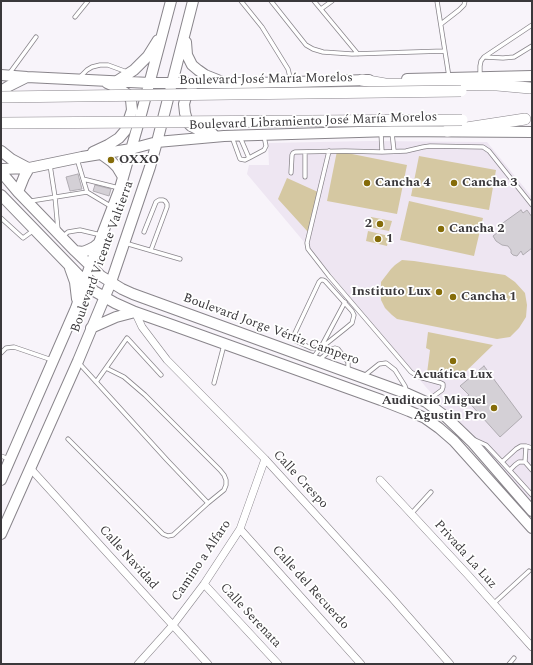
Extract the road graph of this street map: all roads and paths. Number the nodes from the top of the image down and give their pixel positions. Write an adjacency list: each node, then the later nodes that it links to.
1 (88, 1): 11 (lane)
2 (171, 1): 15 (main road, Boulevard Vicente Valtierra)
3 (193, 1): 14 (main road, Boulevard Vicente Valtierra)
4 (242, 1): 32 (lane)
5 (271, 1): 19 (lane)
6 (314, 1): 10 (lane)
7 (332, 1): 10 (lane)
8 (437, 1): 12 (lane)
9 (465, 1): 12 (lane)
10 (321, 9): 19 (lane)
11 (75, 17)
12 (441, 24): 18 (lane)
13 (532, 25): 20 (lane)
14 (186, 30): 31 (main road, Boulevard Vicente Valtierra); 35 (main road)
15 (163, 32): 21 (main road); 33 (main road, Boulevard Vicente Valtierra)
16 (36, 37): 22 (lane)
17 (532, 46): 20 (lane)
18 (444, 50): 19 (lane); 26 (lane)
19 (358, 54)
20 (484, 57): 25 (lane)
21 (129, 74): 27 (lane); 30 (main road)
22 (5, 75): 24 (main road)
23 (532, 76): 25 (main road)
24 (27, 77): 27 (main road); 37 (main road)
25 (480, 77): 26 (main road)
26 (449, 78): 29 (main road)
27 (78, 80): 28 (main road)
28 (101, 80): 30 (main road); 55 (main road)
29 (362, 80): 32 (main road); 36 (main road)
30 (117, 81): 33 (main road)
31 (173, 82): 33 (main road); 34 (main road); 47 (main road, Boulevard Vicente Valtierra)
32 (291, 82): 35 (main road)
33 (150, 83): 48 (main road, Boulevard Vicente Valtierra)
34 (210, 83): 35 (main road); 46 (main road)
35 (225, 83)
36 (531, 88): 38 (main road, Boulevard José María Morelos, bridge)
37 (1, 91)
38 (1, 97)
39 (528, 118): 40 (main road, bridge); 42 (main road)
40 (1, 123)
41 (392, 131): 42 (main road, Boulevard Libramiento José María Morelos); 43 (main road, Boulevard Libramiento José María Morelos); 53 (lane)
42 (447, 131): 44 (main road, Boulevard Libramiento José María Morelos)
43 (381, 132): 45 (main road, Boulevard Libramiento José María Morelos); 52 (lane)
44 (532, 132)
45 (264, 135): 46 (main road, Boulevard Libramiento José María Morelos); 56 (lane)
46 (232, 136): 47 (main road, Boulevard Libramiento José María Morelos); 56 (lane); 56 (lane)
47 (157, 142): 48 (main road, Boulevard Libramiento José María Morelos); 77 (main road, Boulevard Vicente Valtierra)
48 (131, 149): 54 (main road, Boulevard Libramiento José María Morelos); 61 (main road, Boulevard Vicente Valtierra)
49 (1, 151): 58 (main road)
50 (329, 151): 51 (lane); 52 (lane); 83 (lane)
51 (305, 152): 60 (lane); 62 (lane)
52 (382, 152): 53 (lane)
53 (394, 152): 70 (lane)
54 (101, 154): 55 (main road, Boulevard Libramiento José María Morelos); 61 (main road)
55 (79, 158): 57 (main road, Boulevard Libramiento José María Morelos); 63 (lane)
56 (249, 158)
57 (50, 164): 58 (main road, Boulevard Libramiento José María Morelos); 68 (lane)
58 (29, 168): 59 (main road, Boulevard Libramiento José María Morelos); 65 (main road)
59 (1, 171): 65 (main road, Boulevard Jorge Vértiz Campero)
60 (291, 173)
61 (123, 177): 64 (main road, Boulevard Vicente Valtierra)
62 (305, 178)
63 (83, 179): 64 (lane); 66 (lane)
64 (120, 188): 71 (main road, Boulevard Vicente Valtierra)
65 (18, 192): 69 (main road, Boulevard Jorge Vértiz Campero)
66 (87, 192): 68 (lane); 71 (lane)
67 (2, 196): 73 (main road)
68 (55, 197): 69 (lane); 75 (lane)
69 (28, 202): 75 (main road, Boulevard Jorge Vértiz Campero)
70 (532, 205)
71 (112, 207): 76 (main road, Boulevard Vicente Valtierra)
72 (1, 218): 73 (lane)
73 (35, 230): 81 (main road)
74 (144, 232): 78 (lane)
75 (59, 235): 76 (lane); 79 (main road, Boulevard Jorge Vértiz Campero)
76 (101, 238): 79 (main road); 82 (main road, Boulevard Vicente Valtierra)
77 (124, 243): 78 (lane); 86 (main road, Boulevard Vicente Valtierra)
78 (151, 250): 80 (lane)
79 (75, 251): 82 (main road, Boulevard Jorge Vértiz Campero)
80 (180, 259)
81 (68, 263): 84 (main road); 90 (main road)
82 (90, 266): 84 (main road, Boulevard Vicente Valtierra); 86 (main road, Boulevard Jorge Vértiz Campero)
83 (329, 276): 85 (lane); 87 (lane)
84 (85, 281): 88 (main road); 90 (main road, Boulevard Vicente Valtierra)
85 (325, 281): 89 (lane); 96 (lane)
86 (111, 282): 88 (main road, Boulevard Vicente Valtierra); 91 (main road, Boulevard Jorge Vértiz Campero)
87 (348, 297): 89 (lane); 108 (lane)
88 (105, 298): 92 (main road); 94 (main road, Boulevard Vicente Valtierra)
89 (345, 303): 96 (lane); 96 (lane)
90 (76, 308): 98 (main road, Boulevard Vicente Valtierra)
91 (172, 308): 93 (main road); 99 (main road, Boulevard Jorge Vértiz Campero)
92 (135, 312): 93 (main road); 94 (main road); 114 (street, Calle Crespo)
93 (172, 326): 95 (main road)
94 (91, 328): 100 (main road, Boulevard Vicente Valtierra)
95 (224, 344): 106 (lane); 127 (main road)
96 (321, 347): 99 (lane)
97 (1, 353): 98 (lane)
98 (53, 360): 113 (main road, Boulevard Vicente Valtierra)
99 (315, 360): 102 (main road, Boulevard Jorge Vértiz Campero); 102 (lane)
100 (78, 361): 105 (lane); 117 (main road, Boulevard Vicente Valtierra)
101 (106, 368): 103 (lane); 105 (lane); 124 (lane)
102 (348, 372): 104 (main road, Boulevard Jorge Vértiz Campero)
103 (161, 375)
104 (362, 378): 107 (main road, Boulevard Jorge Vértiz Campero); 107 (lane)
105 (96, 382): 124 (lane)
106 (214, 383)
107 (408, 394): 108 (main road, Boulevard Jorge Vértiz Campero)
108 (426, 402): 109 (main road, Boulevard Jorge Vértiz Campero)
109 (466, 436): 115 (lane); 125 (main road, Boulevard Jorge Vértiz Campero)
110 (68, 439): 124 (lane)
111 (526, 446): 112 (lane); 115 (lane); 116 (lane)
112 (532, 448)
113 (5, 458): 120 (main road, Boulevard Vicente Valtierra)
114 (265, 459): 128 (street, Camino a Alfaro); 140 (street, Calle Crespo)
115 (502, 462): 118 (lane)
116 (524, 462): 118 (lane); 119 (lane)
117 (30, 468): 129 (main road, Boulevard Vicente Valtierra); 133 (street, Calle Navidad)
118 (510, 470): 123 (lane)
119 (532, 470)
120 (1, 480)
121 (380, 480): 126 (street, Privada La Luz)
122 (431, 492): 126 (lane)
123 (532, 495)
124 (208, 504)
125 (532, 511)
126 (411, 514): 132 (street, Privada La Luz)
127 (532, 528)
128 (240, 529): 131 (street, Camino a Alfaro); 139 (street, Calle del Recuerdo)
129 (1, 534)
130 (529, 571): 132 (lane)
131 (204, 584): 133 (street, Camino a Alfaro); 138 (street, Calle Serenata)
132 (493, 604): 134 (street, Privada La Luz)
133 (173, 625): 136 (street, Camino a Alfaro); 137 (street, Calle Navidad)
134 (532, 648)
135 (514, 658): 141 (lane)
136 (138, 664)
137 (208, 664)
138 (278, 664)
139 (361, 664)
140 (450, 664)
141 (509, 664)

